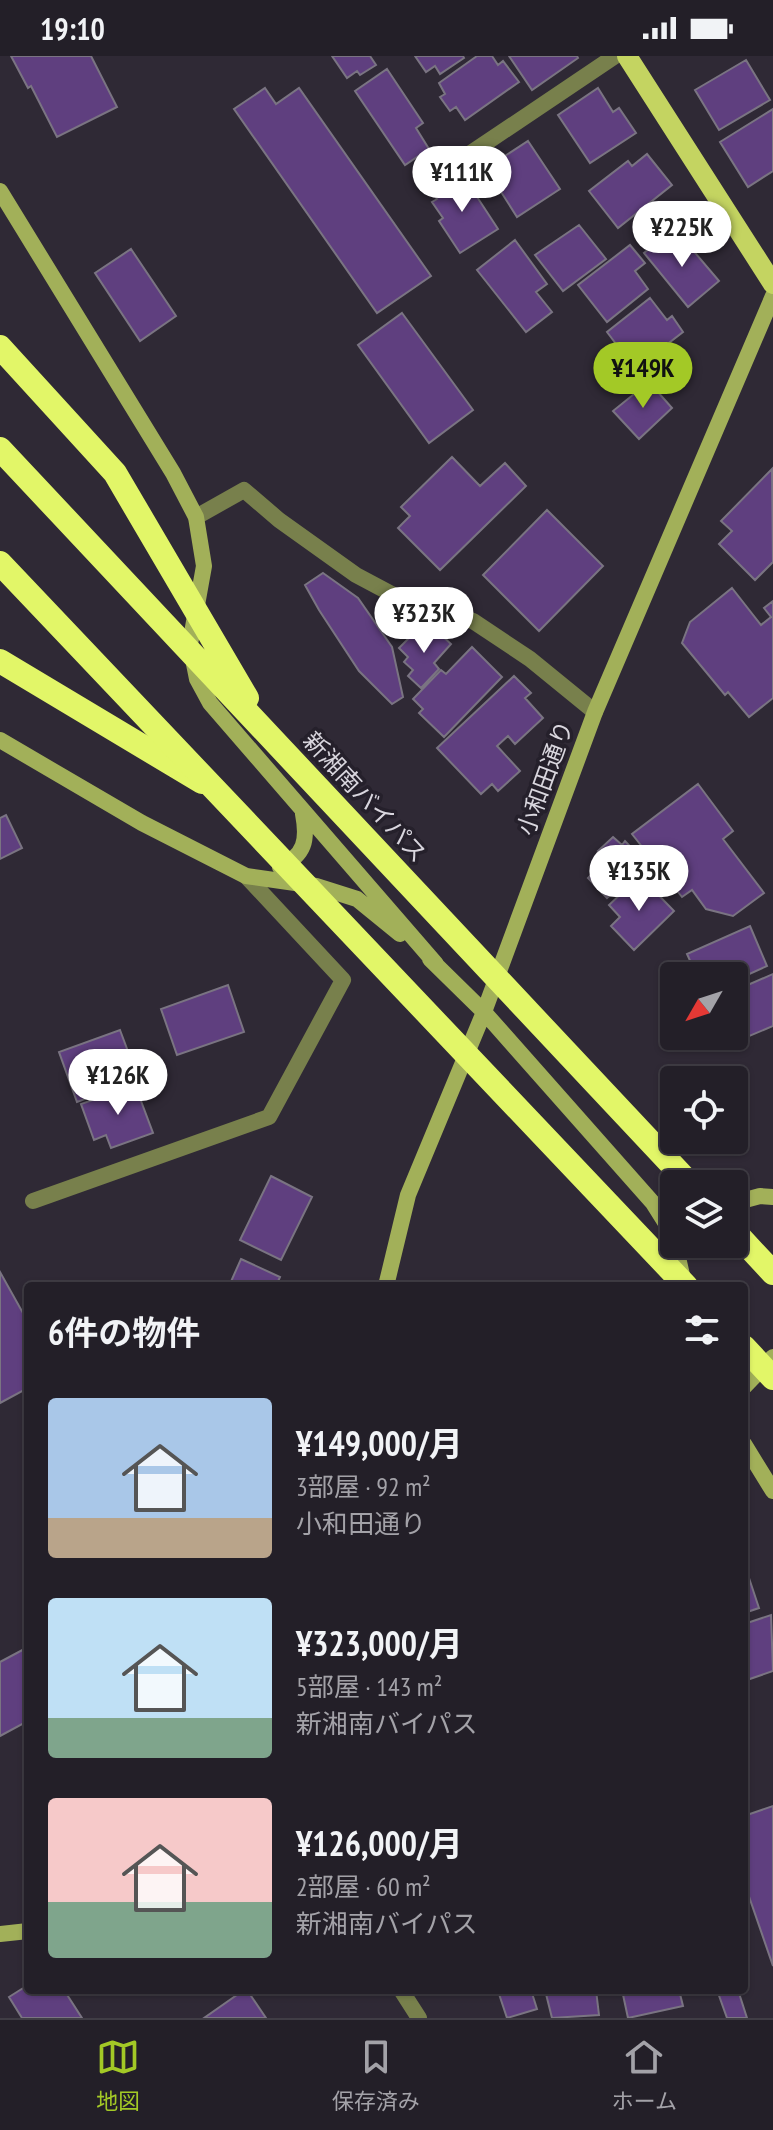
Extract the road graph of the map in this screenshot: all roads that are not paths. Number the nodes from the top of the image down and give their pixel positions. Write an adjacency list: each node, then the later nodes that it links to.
1 (615, 56): 3 (street)
2 (627, 56): 5 (main road)
3 (462, 159)
4 (0, 191): 9 (street)
5 (773, 284)
6 (773, 296): 12 (street, 小和田通り)
7 (0, 347): 13 (highway, bridge)
8 (0, 449): 13 (highway, 新湘南バイパス, bridge)
9 (196, 517): 12 (street); 16 (street)
10 (0, 563): 15 (highway, bridge)
11 (0, 661): 15 (highway, bridge)
12 (595, 712): 19 (street, 小和田通り)
13 (271, 738): 20 (highway, 新湘南バイパス, bridge)
14 (0, 740): 17 (street)
15 (215, 789): 31 (highway, bridge)
16 (303, 813): 17 (street); 18 (street)
17 (246, 876): 18 (street); 23 (street)
18 (436, 964): 19 (street)
19 (484, 1012): 24 (street); 30 (street, 小和田通り)
20 (677, 1170)
21 (773, 1197): 22 (street)
22 (748, 1199)
23 (33, 1201)
24 (653, 1203): 25 (street); 26 (street)
25 (660, 1206)
26 (660, 1214)
27 (748, 1246): 29 (highway)
28 (678, 1258): 32 (street)
29 (773, 1273)
30 (387, 1282)
31 (681, 1282)
32 (684, 1282)
33 (748, 1351): 35 (highway, bridge)
34 (773, 1357): 36 (street)
35 (773, 1378)
36 (748, 1383)
37 (748, 1450): 38 (street)
38 (773, 1491)
39 (24, 1931): 40 (street)
40 (0, 1934)
41 (404, 1994): 42 (street)
42 (419, 2018)

